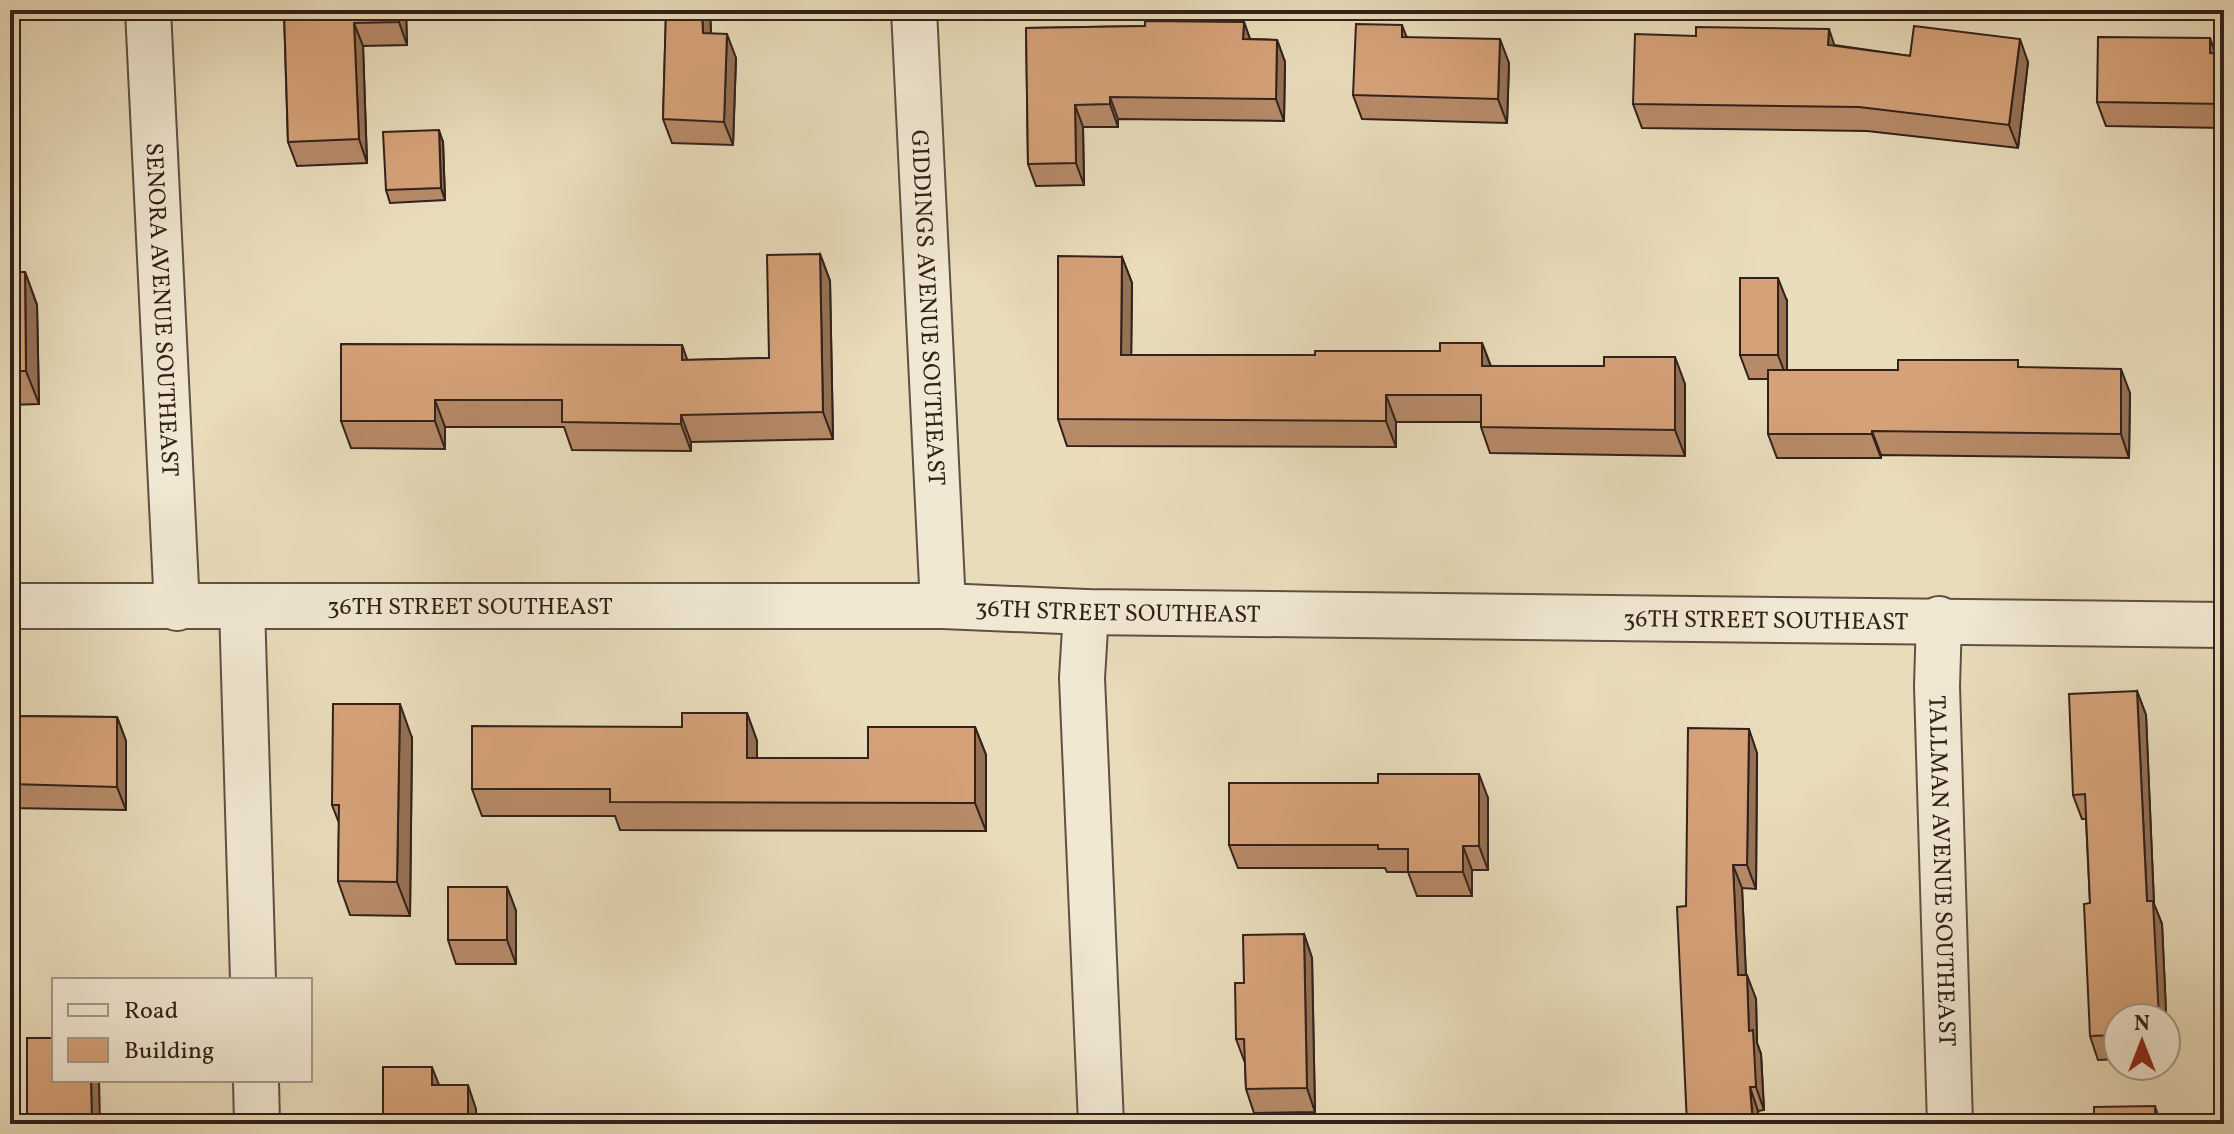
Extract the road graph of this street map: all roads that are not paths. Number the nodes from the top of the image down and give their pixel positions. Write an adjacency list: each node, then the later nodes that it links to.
1 (148, 10): 6 (street, SENORA AVENUE SOUTHEAST)
2 (914, 10): 5 (street, GIDDINGS AVENUE SOUTHEAST)
3 (10, 606): 6 (street, 36TH STREET SOUTHEAST)
4 (242, 606): 5 (street, 36TH STREET SOUTHEAST); 6 (street, 36TH STREET SOUTHEAST); 10 (street)
5 (943, 606): 7 (street, 36TH STREET SOUTHEAST)
6 (177, 608)
7 (1086, 612): 8 (street, 36TH STREET SOUTHEAST); 13 (street)
8 (1939, 619): 9 (street, 36TH STREET SOUTHEAST); 14 (street, TALLMAN AVENUE SOUTHEAST)
9 (2224, 625)
10 (253, 978)
11 (256, 1082): 12 (street)
12 (257, 1124)
13 (1101, 1124)
14 (1950, 1124)

